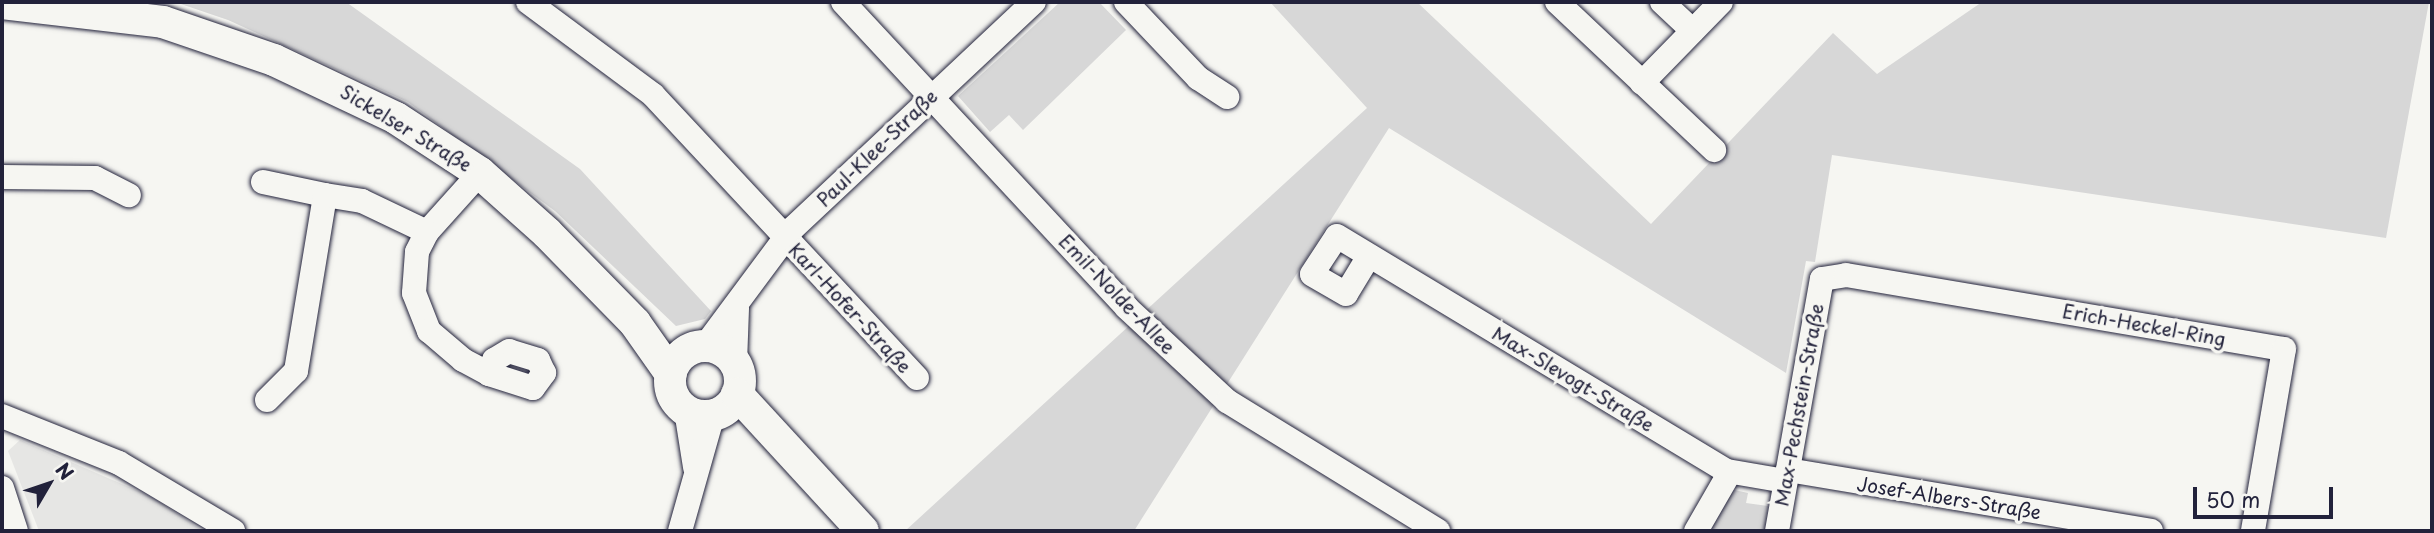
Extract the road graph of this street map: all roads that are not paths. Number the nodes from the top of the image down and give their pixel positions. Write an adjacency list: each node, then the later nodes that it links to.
1 (528, 2): 20 (street, Karl-Hofer-Straße)
2 (843, 2): 11 (street, Emil-Nolde-Allee)
3 (1034, 2): 11 (street, Paul-Klee-Straße)
4 (1126, 2): 12 (street)
5 (1662, 2): 9 (street)
6 (1721, 2): 9 (street)
7 (2, 3): 14 (main road, Sickelser Straße)
8 (1566, 5): 10 (street)
9 (1693, 31): 10 (street)
10 (1642, 83): 13 (street)
11 (931, 97): 20 (street, Paul-Klee-Straße); 40 (street, Emil-Nolde-Allee)
12 (1227, 97)
13 (1714, 150)
14 (480, 173): 19 (street); 24 (main road, Sickelser Straße)
15 (2, 177): 17 (street)
16 (263, 181): 18 (street)
17 (129, 195)
18 (325, 195): 19 (street); 30 (street)
19 (427, 232): 27 (street)
20 (784, 238): 23 (street, Paul-Klee-Straße); 29 (street, Karl-Hofer-Straße)
21 (1369, 256): 33 (street, Max-Slevogt-Straße)
22 (1822, 279): 34 (street, Max-Pechstein-Straße); 44 (street, Erich-Heckel-Ring)
23 (737, 308): 25 (street, Paul-Klee-Straße); 26 (street)
24 (635, 323): 25 (main road, Sickelser Straße); 28 (main road, Sickelser Straße)
25 (701, 346): 26 (main road); 28 (main road)
26 (735, 363): 31 (main road)
27 (489, 373)
28 (671, 374): 31 (main road)
29 (916, 378)
30 (267, 400)
31 (715, 407): 38 (street); 39 (main road)
32 (2, 416): 37 (street)
33 (1730, 472): 34 (street, Max-Slevogt-Straße); 41 (street)
34 (1787, 476): 42 (street, Max-Pechstein-Straße); 43 (street, Josef-Albers-Straße)
35 (2, 488): 36 (street)
36 (16, 531)
37 (233, 531)
38 (680, 531)
39 (863, 531)
40 (1438, 531)
41 (1696, 531)
42 (1777, 531)
43 (2151, 531)
44 (2253, 531)

